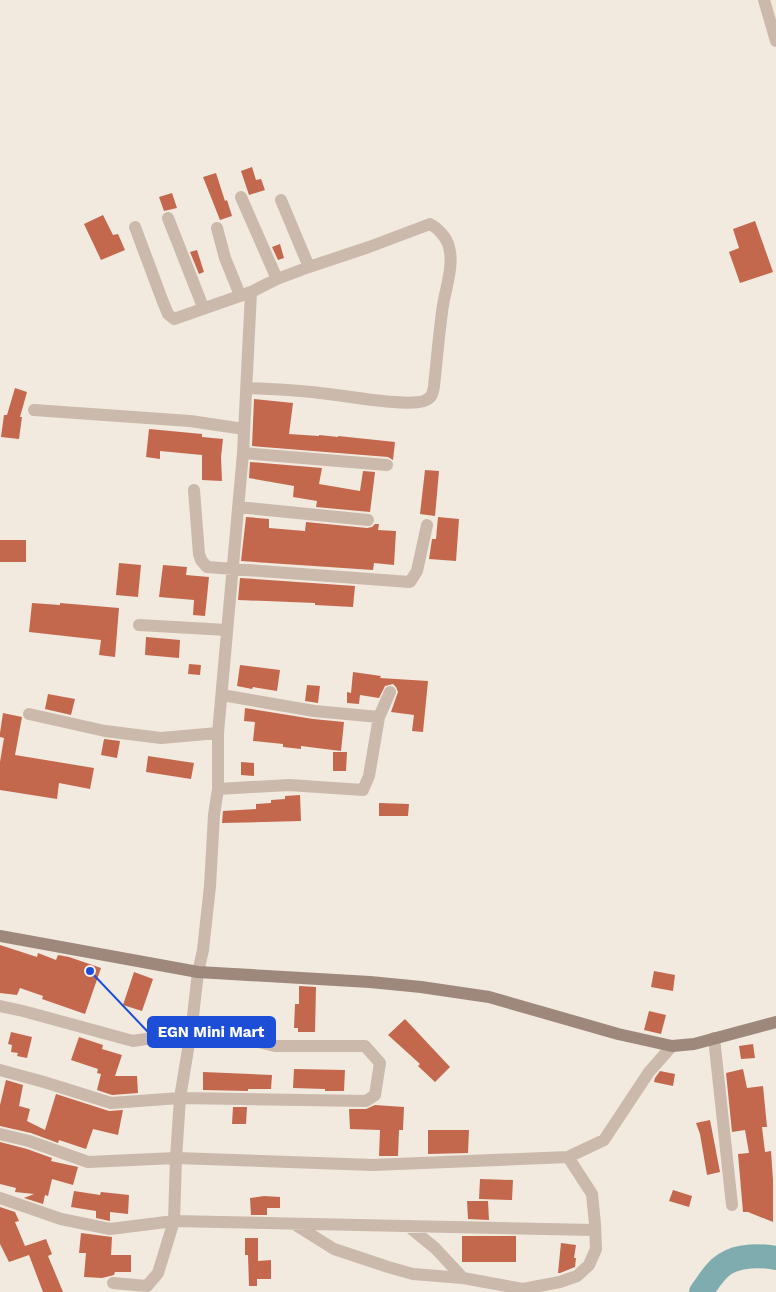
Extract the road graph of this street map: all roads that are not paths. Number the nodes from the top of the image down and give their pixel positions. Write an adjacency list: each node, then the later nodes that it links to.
1 (764, 0): 2 (street)
2 (776, 40)
3 (241, 197): 9 (street)
4 (281, 200): 8 (street)
5 (168, 218): 11 (street)
6 (136, 227): 11 (street)
7 (217, 228): 10 (street)
8 (309, 267): 9 (street); 12 (street)
9 (277, 279): 10 (street)
10 (245, 293): 11 (street); 12 (street)
11 (203, 307)
12 (247, 388): 14 (street)
13 (34, 410): 14 (street)
14 (244, 429): 15 (street)
15 (243, 453): 16 (street); 18 (street)
16 (387, 466)
17 (194, 490): 21 (street)
18 (238, 507): 19 (street); 21 (street)
19 (368, 520)
20 (426, 526): 21 (street)
21 (233, 570): 23 (street)
22 (139, 625): 23 (street)
23 (227, 630): 25 (street)
24 (390, 692): 27 (street)
25 (222, 695): 27 (street); 28 (street)
26 (29, 714): 28 (street)
27 (380, 717): 29 (street)
28 (218, 733): 29 (street)
29 (218, 789): 31 (street)
30 (0, 936): 31 (street)
31 (198, 972): 34 (street); 36 (street)
32 (0, 1006): 34 (street)
33 (776, 1022): 35 (street)
34 (192, 1026): 38 (street); 38 (street)
35 (714, 1038): 36 (street); 43 (street)
36 (672, 1046): 40 (street)
37 (0, 1070): 38 (street)
38 (180, 1098): 41 (street)
39 (0, 1134): 41 (street)
40 (568, 1157): 41 (street); 47 (street)
41 (176, 1158): 44 (street)
42 (0, 1198): 44 (street)
43 (732, 1205)
44 (174, 1221): 45 (street); 49 (street)
45 (294, 1224): 46 (street); 48 (street)
46 (408, 1226): 47 (street); 48 (street)
47 (595, 1230): 48 (street)
48 (463, 1278)
49 (113, 1282)

